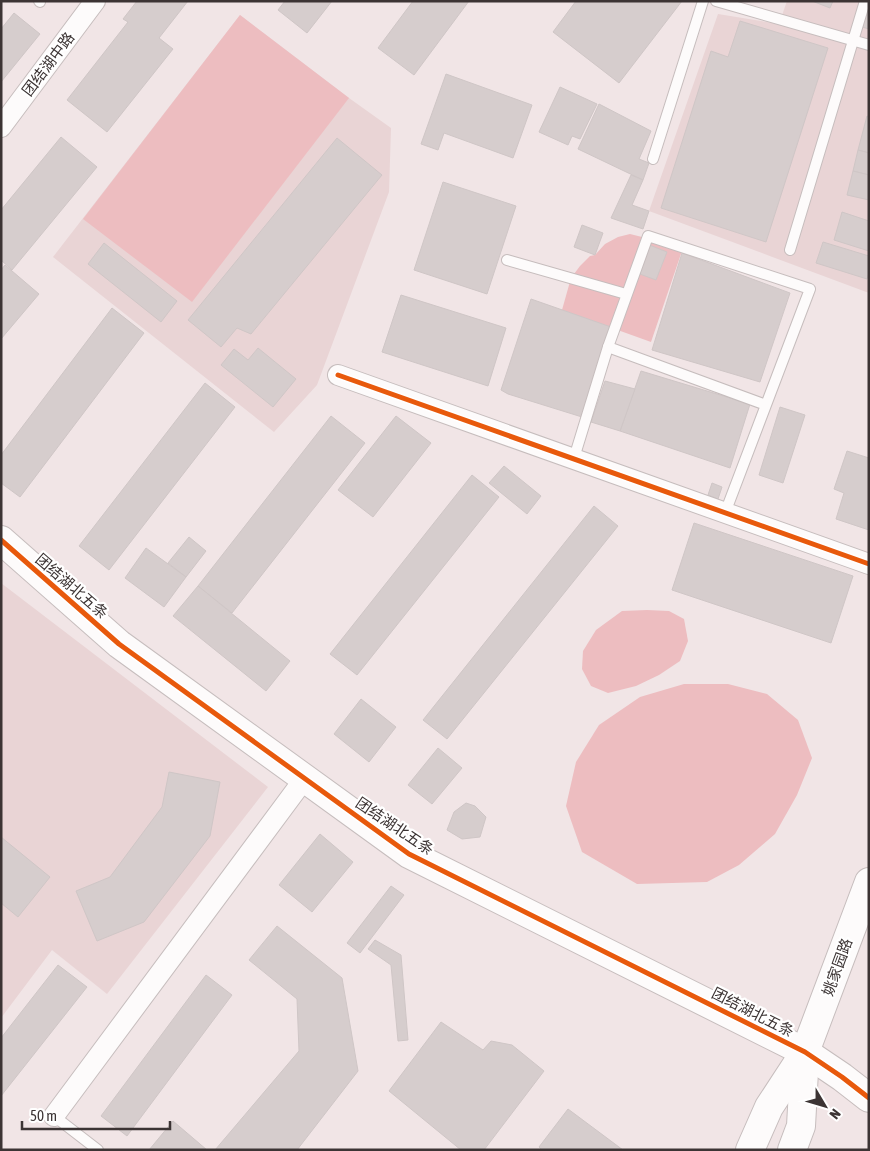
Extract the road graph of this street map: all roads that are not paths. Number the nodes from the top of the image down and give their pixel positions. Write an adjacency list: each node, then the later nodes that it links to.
1 (95, 1): 7 (street, 团结湖中路)
2 (703, 1): 8 (lane)
3 (716, 1): 5 (lane)
4 (865, 1): 5 (lane)
5 (853, 40): 6 (lane); 9 (lane)
6 (869, 45)
7 (1, 127)
8 (653, 159)
9 (790, 250)
10 (507, 260): 11 (lane)
11 (626, 294): 12 (lane); 14 (lane)
12 (608, 347): 14 (lane); 15 (lane)
13 (338, 375): 15 (street)
14 (766, 405): 16 (lane)
15 (574, 458): 16 (street)
16 (725, 513): 18 (street)
17 (1, 540): 19 (street, 团结湖北五条)
18 (869, 564)
19 (305, 778): 21 (street, 团结湖北五条); 23 (street)
20 (869, 882): 21 (street, 姚家园路)
21 (805, 1052): 22 (street, 团结湖北五条); 25 (street, 姚家园路); 26 (street, 姚家园路)
22 (869, 1098)
23 (54, 1116): 24 (lane)
24 (98, 1150)
25 (750, 1150)
26 (792, 1150)

